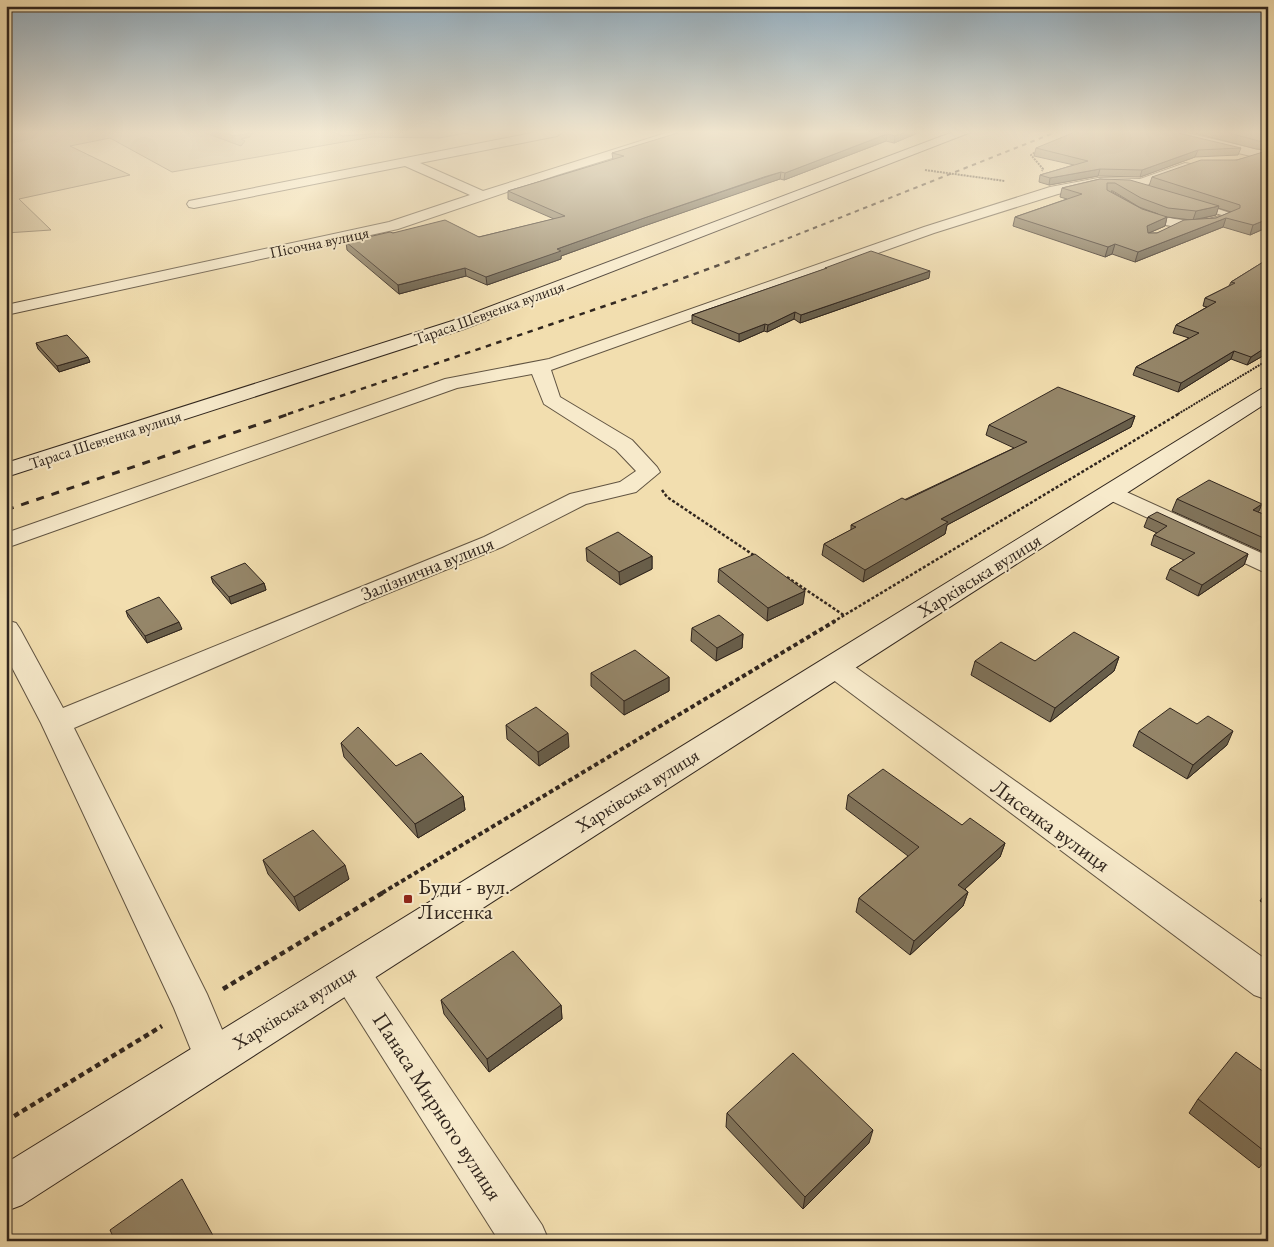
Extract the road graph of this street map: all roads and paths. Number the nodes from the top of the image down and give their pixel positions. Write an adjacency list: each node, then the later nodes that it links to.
1 (264, 190): 10 (street)
2 (470, 190): 8 (street)
3 (501, 190): 8 (street, Пісочна вулиця)
4 (811, 190): 18 (street, Тараса Шевченка вулиця)
5 (1055, 190): 16 (street)
6 (1126, 190): 7 (lane)
7 (1117, 192)
8 (483, 196): 14 (street, Пісочна вулиця)
9 (1185, 201): 12 (lane)
10 (194, 204)
11 (1135, 211): 12 (lane)
12 (1178, 226): 13 (lane)
13 (1163, 233)
14 (6, 310)
15 (1268, 360): 25 (path)
16 (540, 366): 19 (street); 21 (street)
17 (1268, 393): 20 (street, Харківська вулиця)
18 (6, 470)
19 (649, 472): 22 (path); 28 (street, Залізнична вулиця)
20 (1111, 492): 23 (street); 27 (street, Харківська вулиця)
21 (6, 541)
22 (755, 556)
23 (1268, 566)
24 (780, 573): 25 (path)
25 (845, 616): 31 (path)
26 (6, 629): 28 (street)
27 (834, 666): 29 (street, Харківська вулиця); 30 (street, Лисенка вулиця)
28 (56, 723): 31 (street)
29 (350, 972): 32 (street, Харківська вулиця); 35 (street, Панаса Мирного вулиця)
30 (1268, 983)
31 (193, 1007): 32 (street); 33 (path)
32 (214, 1058): 34 (street, Харківська вулиця)
33 (6, 1121)
34 (6, 1189)
35 (526, 1241)

